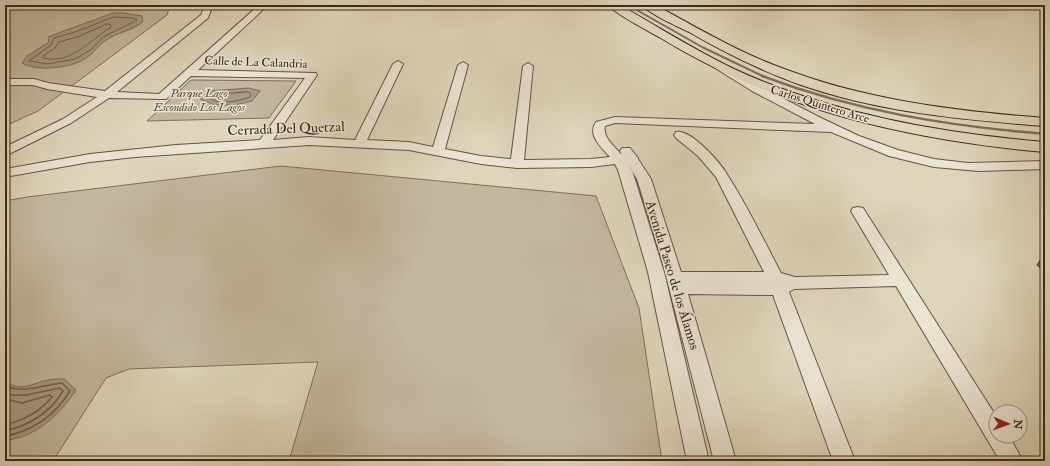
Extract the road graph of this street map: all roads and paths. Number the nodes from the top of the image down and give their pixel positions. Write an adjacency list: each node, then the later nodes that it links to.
1 (209, 5): 15 (street)
2 (264, 5): 11 (street)
3 (613, 5): 7 (main road, Carlos Quintero Arce)
4 (647, 5): 19 (main road, Carlos Quintero Arce)
5 (1041, 5): 6 (main road)
6 (1045, 7)
7 (712, 62): 16 (main road, Carlos Quintero Arce); 17 (street)
8 (398, 64): 22 (street)
9 (463, 65): 25 (street)
10 (528, 66): 28 (street)
11 (189, 73): 15 (street); 23 (street, Calle de La Calandria)
12 (5, 82): 13 (street)
13 (47, 86): 14 (street); 15 (street)
14 (5, 87)
15 (107, 95): 26 (street)
16 (801, 100): 17 (main road); 24 (main road, Carlos Quintero Arce)
17 (781, 102): 20 (street)
18 (639, 122): 20 (street); 27 (street, Avenida Paseo de los Álamos); 27 (street, Avenida Paseo de los Álamos)
19 (1045, 122)
20 (831, 128): 29 (street)
21 (680, 135): 36 (street)
22 (360, 142): 23 (street, Cerrada Del Quetzal); 25 (street, Cerrada Del Quetzal)
23 (264, 143): 30 (street, Cerrada Del Quetzal)
24 (1045, 147)
25 (438, 151): 28 (street, Cerrada Del Quetzal)
26 (5, 152)
27 (622, 155): 28 (street, Cerrada Del Quetzal); 32 (street, Avenida Paseo de los Álamos); 33 (street, Avenida Paseo de los Álamos)
28 (517, 164)
29 (1045, 165)
30 (5, 173)
31 (858, 211): 34 (street)
32 (650, 252): 33 (street); 37 (street, Avenida Paseo de los Álamos)
33 (668, 253): 35 (street, Avenida Paseo de los Álamos)
34 (902, 280): 36 (street); 39 (street)
35 (677, 283): 36 (street); 38 (street, Avenida Paseo de los Álamos)
36 (783, 283): 43 (street)
37 (668, 320): 38 (street); 41 (street, Avenida Paseo de los Álamos)
38 (688, 321): 42 (street, Avenida Paseo de los Álamos)
39 (988, 420)
40 (1002, 444): 44 (street)
41 (698, 461)
42 (725, 461)
43 (844, 461)
44 (1012, 461)

